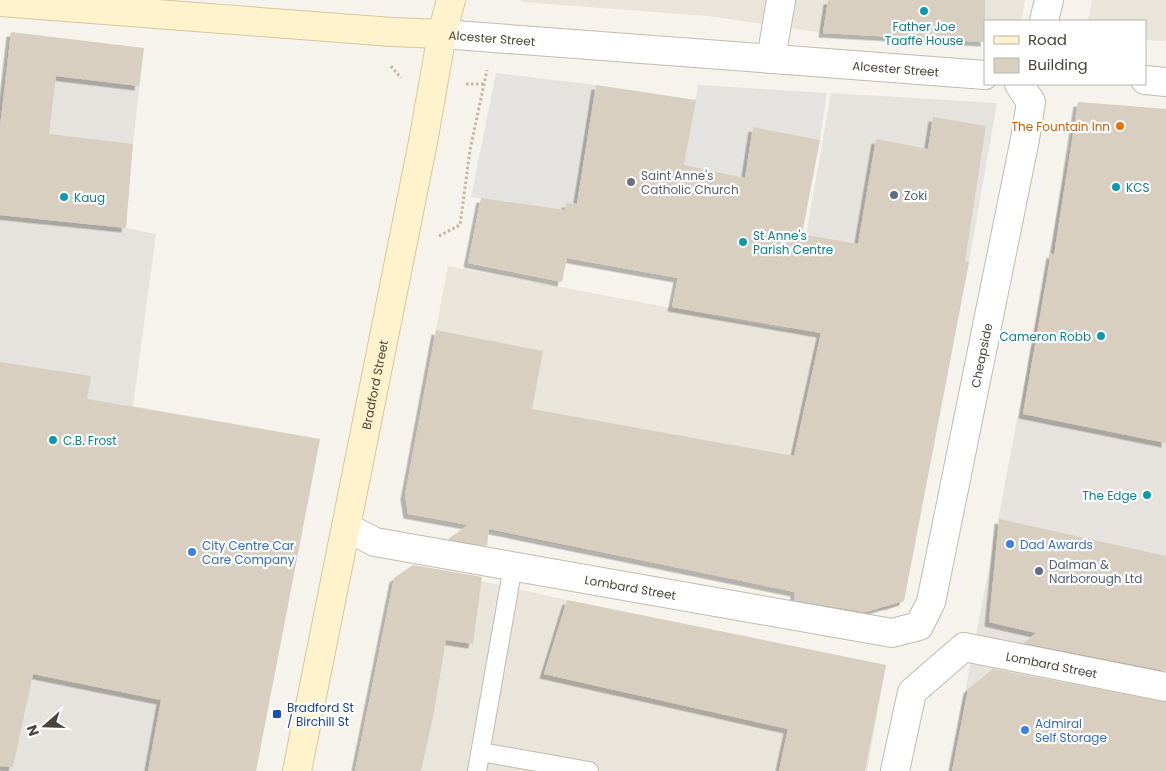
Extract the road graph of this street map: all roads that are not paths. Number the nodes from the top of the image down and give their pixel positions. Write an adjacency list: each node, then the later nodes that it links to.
1 (451, 0): 6 (street, Bradford Street)
2 (781, 0): 7 (street)
3 (1048, 0): 5 (street)
4 (0, 2): 6 (street, Alcester Street)
5 (1044, 20)
6 (442, 34): 7 (street, Alcester Street); 12 (street, Bradford Street)
7 (770, 59): 8 (street, Alcester Street)
8 (984, 75)
9 (1146, 80): 10 (street)
10 (1166, 82)
11 (1020, 85): 14 (street, Cheapside)
12 (346, 527): 13 (street, Lombard Street); 17 (street, Bradford Street)
13 (513, 566): 14 (street, Lombard Street); 16 (lane)
14 (919, 626)
15 (1166, 687): 20 (street, Lombard Street)
16 (480, 752): 18 (lane); 19 (lane)
17 (297, 771)
18 (477, 771)
19 (589, 771)
20 (895, 771)

